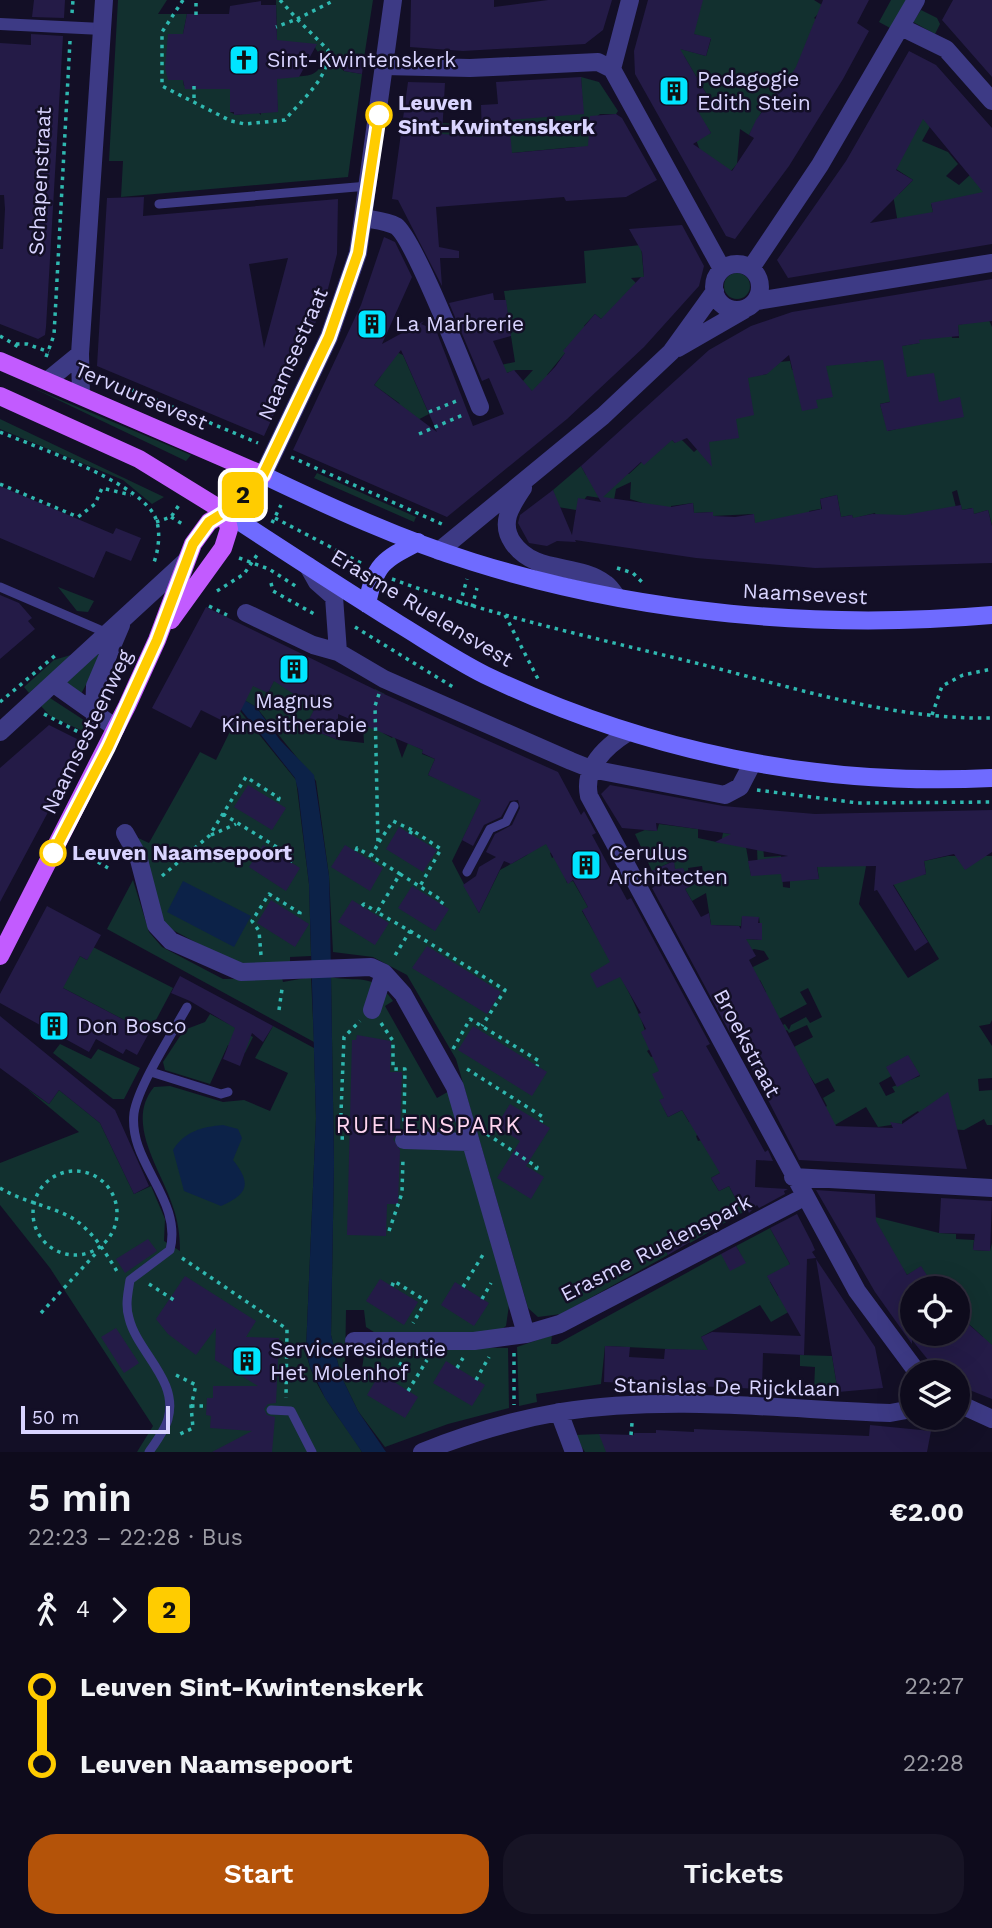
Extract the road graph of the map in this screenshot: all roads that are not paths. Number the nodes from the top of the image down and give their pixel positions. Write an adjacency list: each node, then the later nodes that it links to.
1 (104, 0): 7 (street)
2 (393, 0): 8 (street, Naamsestraat)
3 (631, 0): 9 (street)
4 (916, 0): 6 (street)
5 (0, 24): 7 (street)
6 (903, 28): 10 (street); 15 (street)
7 (102, 29): 20 (street)
8 (384, 66): 9 (street); 11 (street, Naamsestraat)
9 (612, 69): 16 (street)
10 (992, 101)
11 (369, 186): 12 (lane); 13 (street, Naamsestraat)
12 (159, 204)
13 (364, 218): 25 (street); 26 (street, Naamsestraat)
14 (992, 262): 18 (street)
15 (751, 268): 16 (street); 18 (street)
16 (722, 269): 17 (street)
17 (715, 291): 18 (street); 19 (street)
18 (751, 305): 19 (street)
19 (671, 352): 27 (street)
20 (80, 354): 22 (street); 24 (street)
21 (5, 357): 22 (main road, Tervuursevest)
22 (47, 381): 24 (main road, Tervuursevest)
23 (0, 396): 28 (main road)
24 (81, 396): 26 (main road, Tervuursevest)
25 (480, 407)
26 (263, 475): 28 (main road); 29 (main road, Naamsevest)
27 (528, 480): 30 (street); 34 (street, Naamsevest)
28 (225, 512): 31 (main road, Naamsesteenweg); 32 (main road, Erasme Ruelensvest); 40 (main road, Naamsesteenweg)
29 (418, 542): 30 (main road, Naamsevest); 35 (main road)
30 (439, 551): 34 (main road, Naamsevest)
31 (186, 561): 38 (street); 40 (main road, Naamsesteenweg)
32 (309, 566): 35 (main road, Erasme Ruelensvest); 41 (street, Erasme Ruelensvest)
33 (0, 587): 39 (lane)
34 (617, 597): 37 (main road, Naamsevest)
35 (368, 604): 46 (main road, Erasme Ruelensvest)
36 (246, 613): 41 (street)
37 (992, 615)
38 (122, 621): 39 (street); 43 (street)
39 (109, 634): 42 (street)
40 (157, 640): 44 (main road, Naamsesteenweg)
41 (338, 652): 48 (street)
42 (54, 684): 43 (street); 45 (street)
43 (93, 714): 44 (street)
44 (117, 729): 53 (main road, Naamsesteenweg)
45 (0, 732)
46 (627, 733): 47 (main road, Erasme Ruelensvest); 48 (street)
47 (752, 764): 48 (street); 49 (main road, Erasme Ruelensvest)
48 (592, 769): 61 (street, Broekstraat)
49 (992, 778)
50 (514, 806): 52 (lane)
51 (125, 833): 54 (street)
52 (467, 872)
53 (0, 956)
54 (384, 973): 56 (street); 60 (street)
55 (187, 1007): 57 (lane)
56 (372, 1010)
57 (151, 1073): 58 (lane); 72 (lane)
58 (229, 1093)
59 (404, 1140): 60 (street)
60 (470, 1142): 64 (street)
61 (793, 1177): 62 (street); 63 (street, Broekstraat)
62 (992, 1188)
63 (804, 1197): 64 (street, Erasme Ruelenspark); 66 (street, Broekstraat)
64 (519, 1335): 65 (street, Erasme Ruelenspark)
65 (354, 1341)
66 (907, 1360)
67 (970, 1409): 71 (street)
68 (271, 1410): 73 (lane)
69 (900, 1411): 70 (street, Stanislas De Rijcklaan)
70 (559, 1412): 74 (street, Stanislas De Rijcklaan); 75 (street)
71 (992, 1419)
72 (149, 1452)
73 (312, 1452)
74 (422, 1452)
75 (575, 1452)

